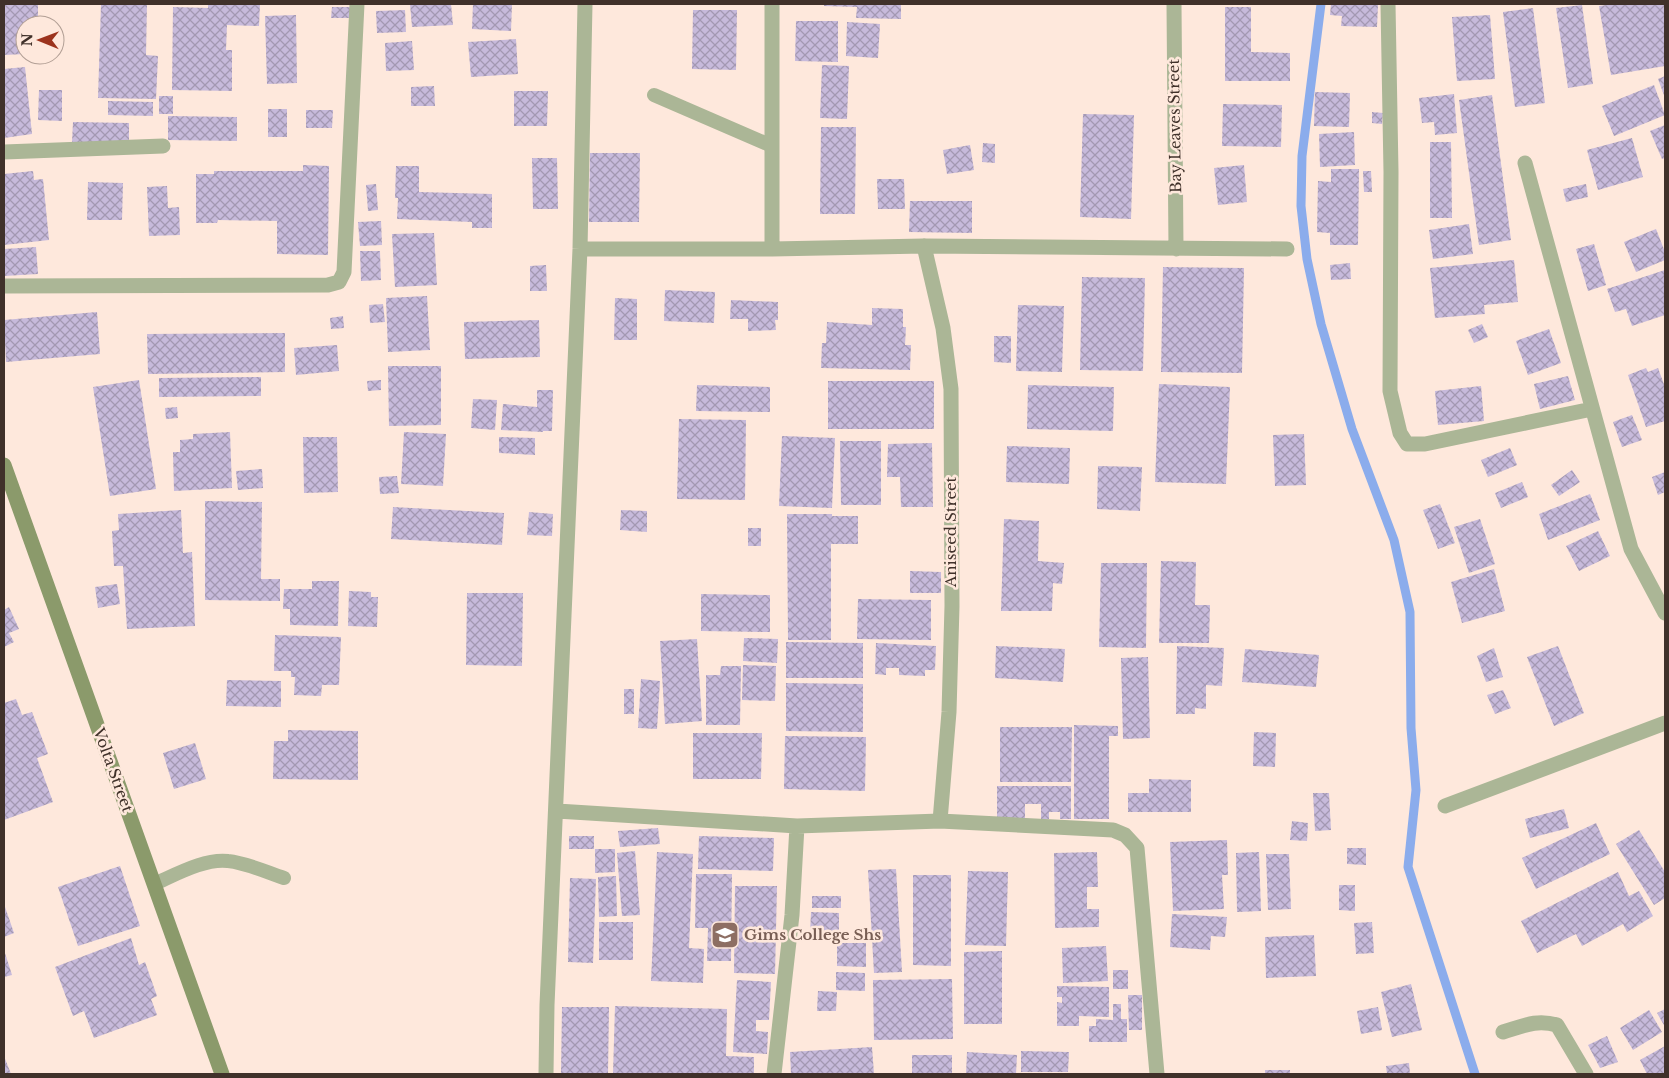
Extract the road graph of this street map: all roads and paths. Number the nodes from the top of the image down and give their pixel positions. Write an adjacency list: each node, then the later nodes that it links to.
1 (357, 4): 16 (street)
2 (585, 4): 12 (street)
3 (772, 4): 8 (street)
4 (1174, 4): 14 (street, Bay Leaves Street)
5 (1388, 4): 17 (street)
6 (654, 95): 8 (lane)
7 (163, 146): 9 (street)
8 (772, 146): 13 (street)
9 (4, 152)
10 (1525, 162): 17 (street)
11 (924, 246): 13 (street); 14 (street); 23 (street, Aniseed Street)
12 (580, 249): 13 (street); 22 (street)
13 (772, 249)
14 (1176, 249): 15 (street)
15 (1287, 249)
16 (4, 286)
17 (1592, 409): 19 (street)
18 (4, 465): 26 (street, Volta Street)
19 (1665, 613)
20 (1665, 723): 21 (street)
21 (1444, 806)
22 (556, 811): 24 (street); 29 (street)
23 (940, 821): 24 (street); 31 (street)
24 (797, 826): 30 (street)
25 (284, 878): 26 (lane)
26 (154, 884): 28 (street, Volta Street)
27 (1503, 1032): 32 (street)
28 (222, 1074)
29 (546, 1074)
30 (774, 1074)
31 (1157, 1074)
32 (1586, 1074)

